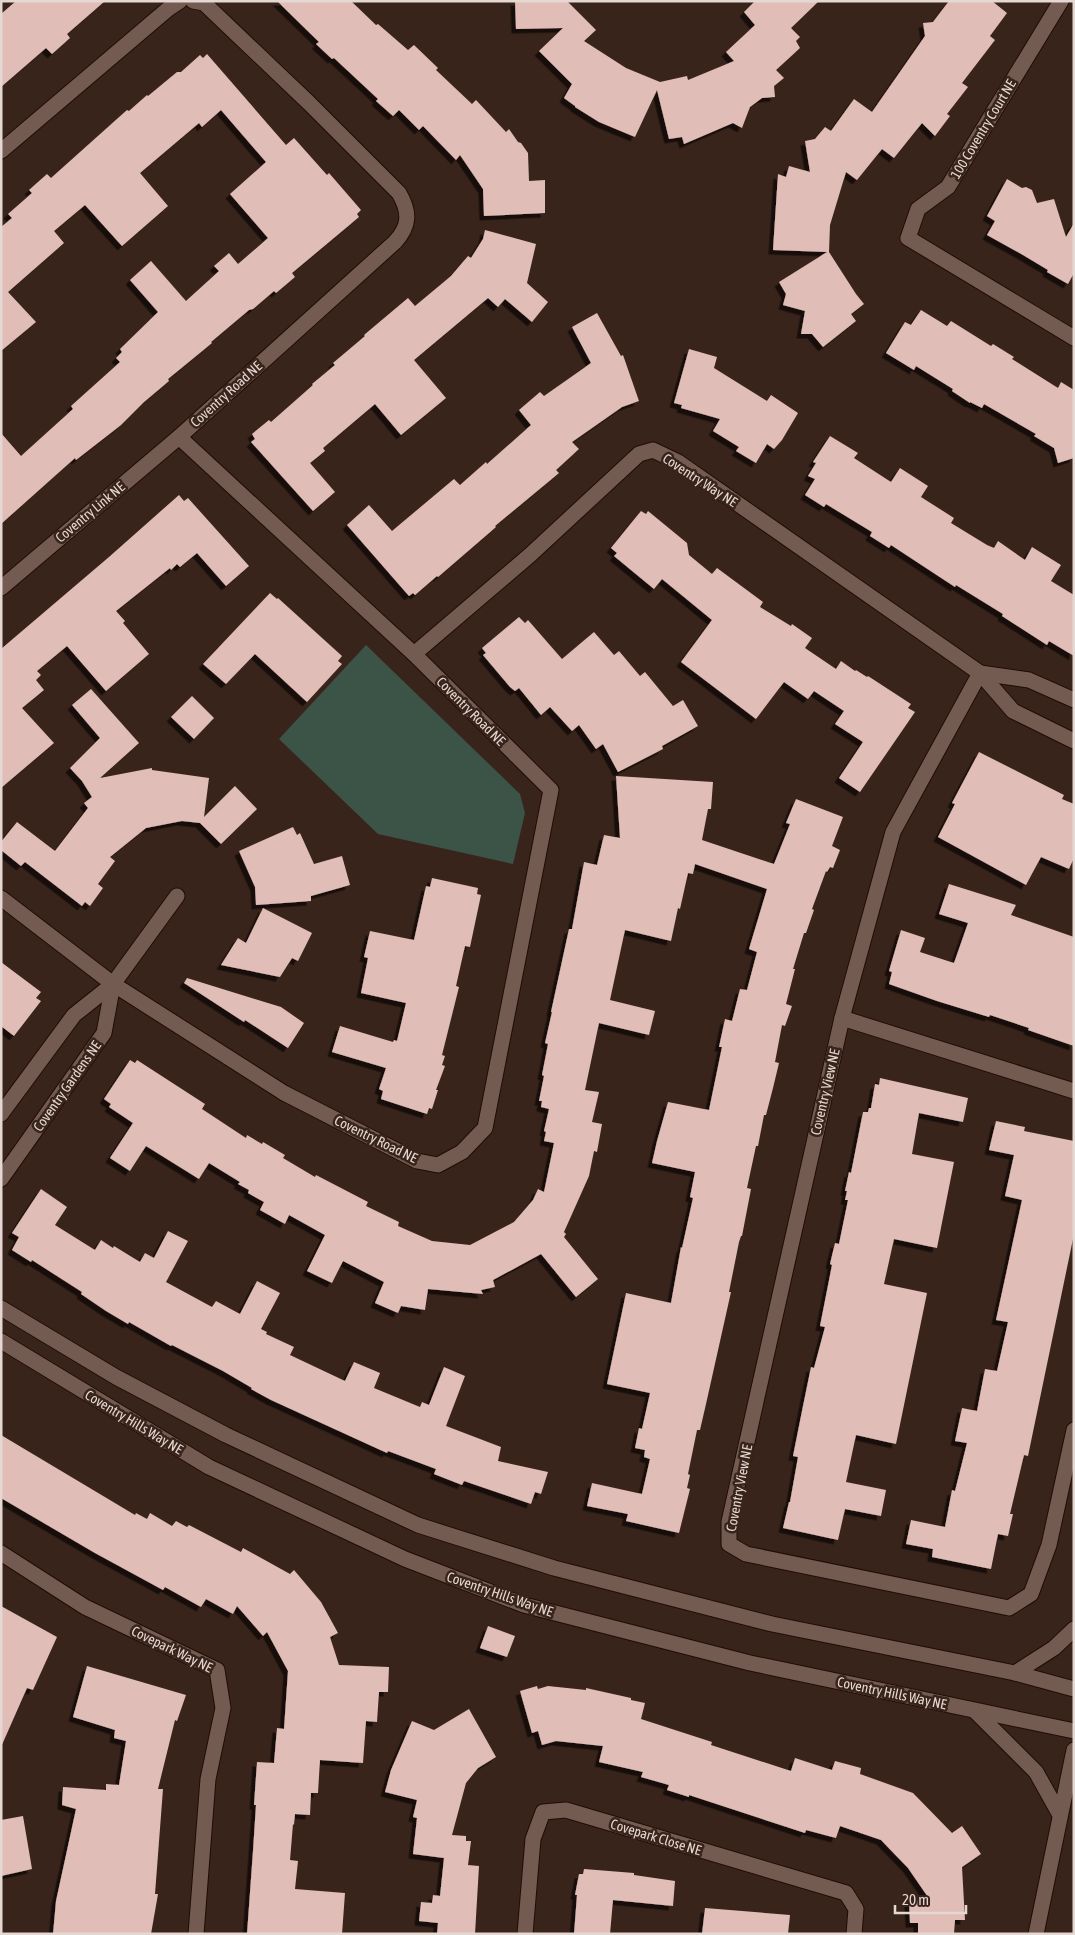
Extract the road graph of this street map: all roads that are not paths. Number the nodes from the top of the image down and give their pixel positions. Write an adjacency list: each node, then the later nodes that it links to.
1 (180, 1): 4 (street)
2 (192, 1): 6 (street, Coventry Road NE)
3 (1061, 1): 5 (street, 100 Coventry Court NE)
4 (1, 152)
5 (1074, 338)
6 (178, 437): 7 (street, Coventry Link NE); 8 (street, Coventry Road NE)
7 (1, 588)
8 (414, 654): 9 (street, Coventry Way NE); 14 (street, Coventry Road NE)
9 (980, 673): 10 (street, Coventry Way NE); 11 (street, Coventry Way NE); 15 (street, Coventry View NE)
10 (1074, 700)
11 (1074, 741)
12 (177, 896): 14 (street, Coventry Gardens NE)
13 (1, 898): 14 (street, Coventry Road NE)
14 (113, 984): 17 (street, Coventry Gardens NE); 18 (street, Coventry Gardens NE)
15 (842, 1018): 16 (street); 21 (street, Coventry View NE)
16 (1074, 1091)
17 (1, 1114)
18 (1, 1179)
19 (1, 1308): 24 (street)
20 (1, 1341): 26 (street, Coventry Hills Way NE)
21 (1074, 1430)
22 (1, 1553): 30 (street, Covepark Way NE)
23 (1074, 1629): 24 (street)
24 (1015, 1672): 25 (street)
25 (1074, 1689)
26 (976, 1712): 27 (street, Coventry Hills Way NE); 29 (street)
27 (1074, 1731)
28 (1074, 1750): 29 (street)
29 (1060, 1815): 33 (street)
30 (196, 1934)
31 (526, 1934): 32 (street, Covepark Close NE)
32 (854, 1934)
33 (1036, 1934)

